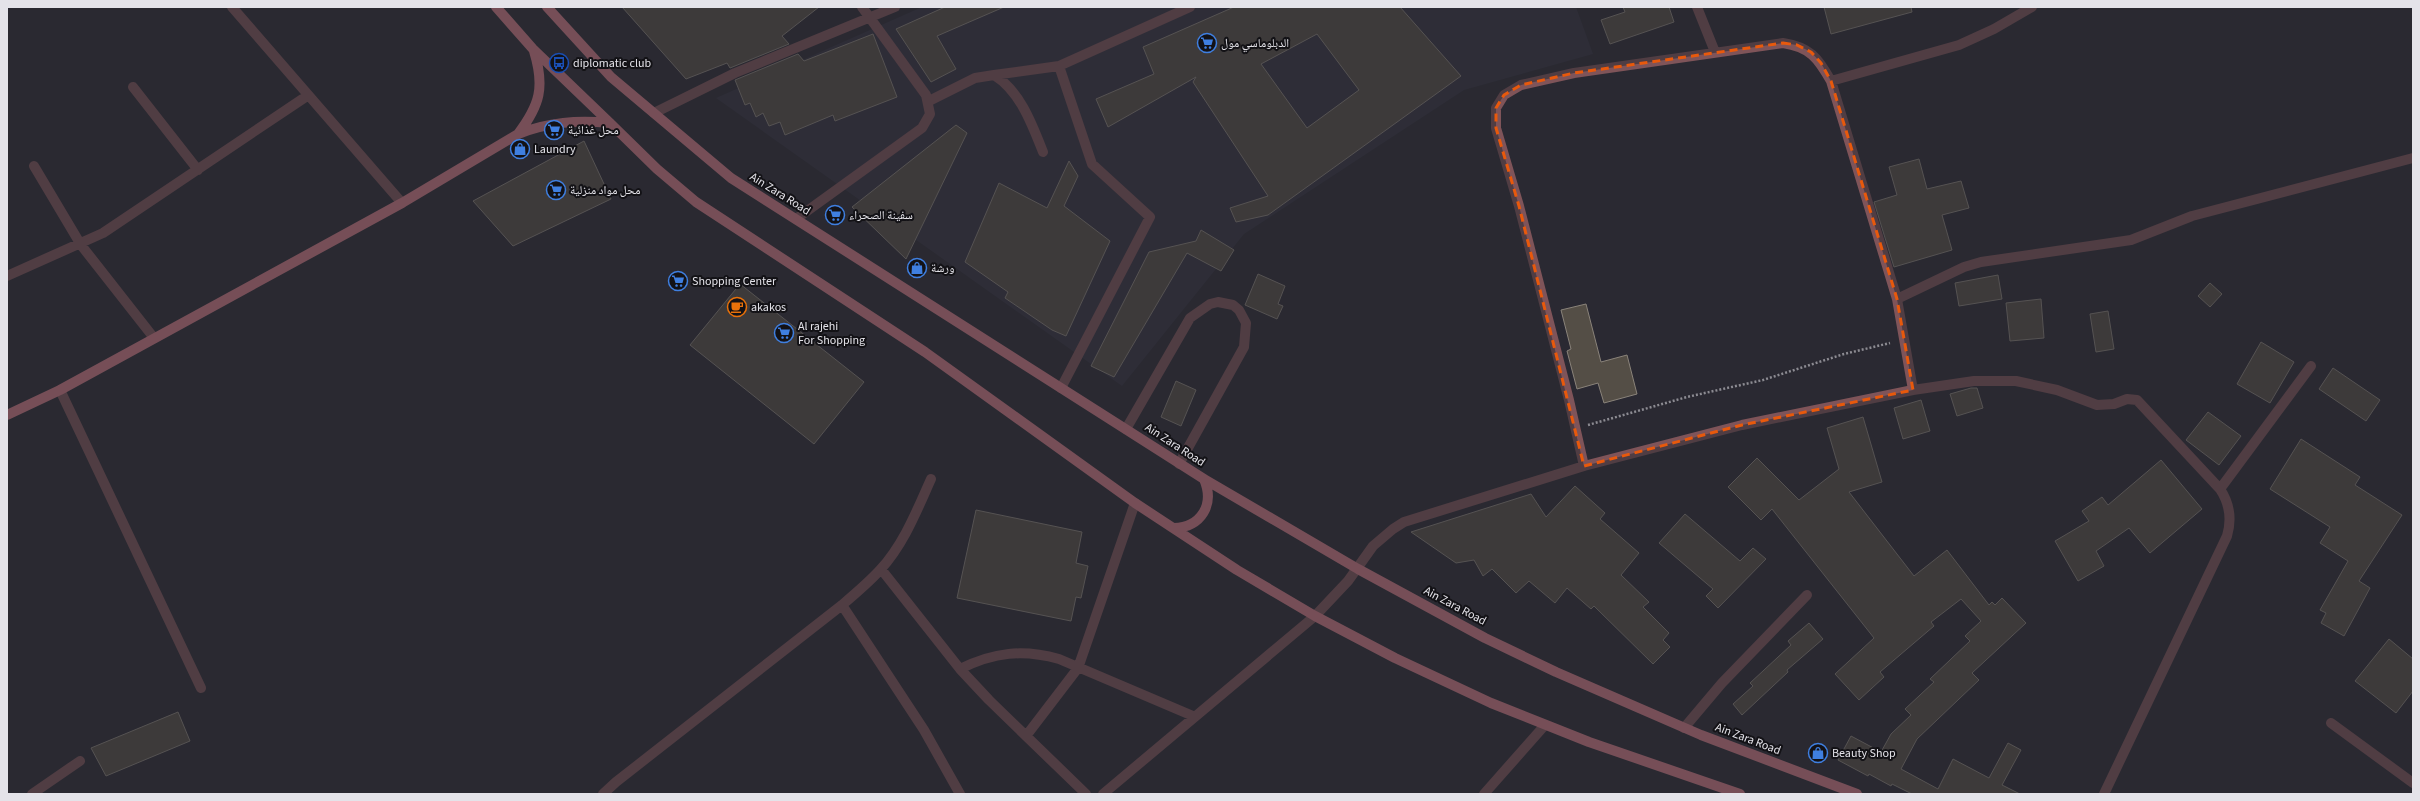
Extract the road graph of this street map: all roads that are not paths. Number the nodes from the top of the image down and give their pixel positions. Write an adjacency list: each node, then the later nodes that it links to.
1 (232, 7): 16 (street)
2 (496, 7): 10 (main road)
3 (547, 7): 18 (main road, Ain Zara Road)
4 (862, 7): 9 (street)
5 (895, 7): 9 (street)
6 (1190, 7): 12 (street)
7 (1697, 7): 11 (street)
8 (2032, 7): 14 (street)
9 (871, 18): 17 (street); 18 (street)
10 (533, 49): 19 (main road); 20 (main road)
11 (1715, 52): 14 (street); 38 (street)
12 (1059, 66): 13 (street); 32 (street)
13 (994, 75): 17 (street); 21 (street)
14 (1831, 81): 29 (street)
15 (133, 87): 24 (street)
16 (307, 96): 24 (street); 25 (street)
17 (929, 101): 26 (street)
18 (654, 113): 26 (main road, Ain Zara Road)
19 (610, 123): 20 (main road); 42 (main road)
20 (518, 134): 25 (main road)
21 (1043, 152)
22 (2413, 158): 29 (street)
23 (34, 166): 27 (street)
24 (198, 170): 27 (street)
25 (402, 204): 30 (main road)
26 (796, 219): 32 (main road, Ain Zara Road)
27 (81, 245): 28 (street); 30 (street)
28 (7, 276)
29 (1897, 299): 34 (street)
30 (154, 338): 33 (main road)
31 (2311, 366): 41 (street)
32 (1061, 388): 36 (main road, Ain Zara Road)
33 (60, 390): 35 (main road); 51 (street)
34 (1913, 390): 38 (street); 41 (street)
35 (7, 415)
36 (1126, 429): 37 (main road, Ain Zara Road); 37 (street)
37 (1180, 464): 40 (main road, Ain Zara Road)
38 (1584, 466): 45 (street)
39 (931, 479): 44 (street)
40 (1204, 479): 43 (main road); 45 (main road, Ain Zara Road)
41 (2220, 489): 67 (street)
42 (1135, 503): 43 (main road); 49 (street)
43 (1174, 528): 48 (main road)
44 (881, 569): 47 (street); 50 (street)
45 (1358, 569): 48 (street); 55 (main road, Ain Zara Road)
46 (1807, 595): 55 (street)
47 (842, 605): 60 (street); 61 (street)
48 (1315, 616): 52 (street); 54 (main road)
49 (1078, 668): 50 (street); 52 (street); 56 (street)
50 (960, 669): 56 (street)
51 (201, 688)
52 (1193, 716): 63 (street)
53 (2331, 723): 58 (street)
54 (1544, 725): 64 (street); 65 (main road)
55 (1684, 728): 66 (main road, Ain Zara Road)
56 (1026, 736): 62 (street)
57 (80, 761): 59 (street)
58 (2413, 783)
59 (32, 794)
60 (604, 794)
61 (960, 794)
62 (1086, 794)
63 (1103, 794)
64 (1484, 794)
65 (1740, 794)
66 (1857, 794)
67 (2104, 794)

